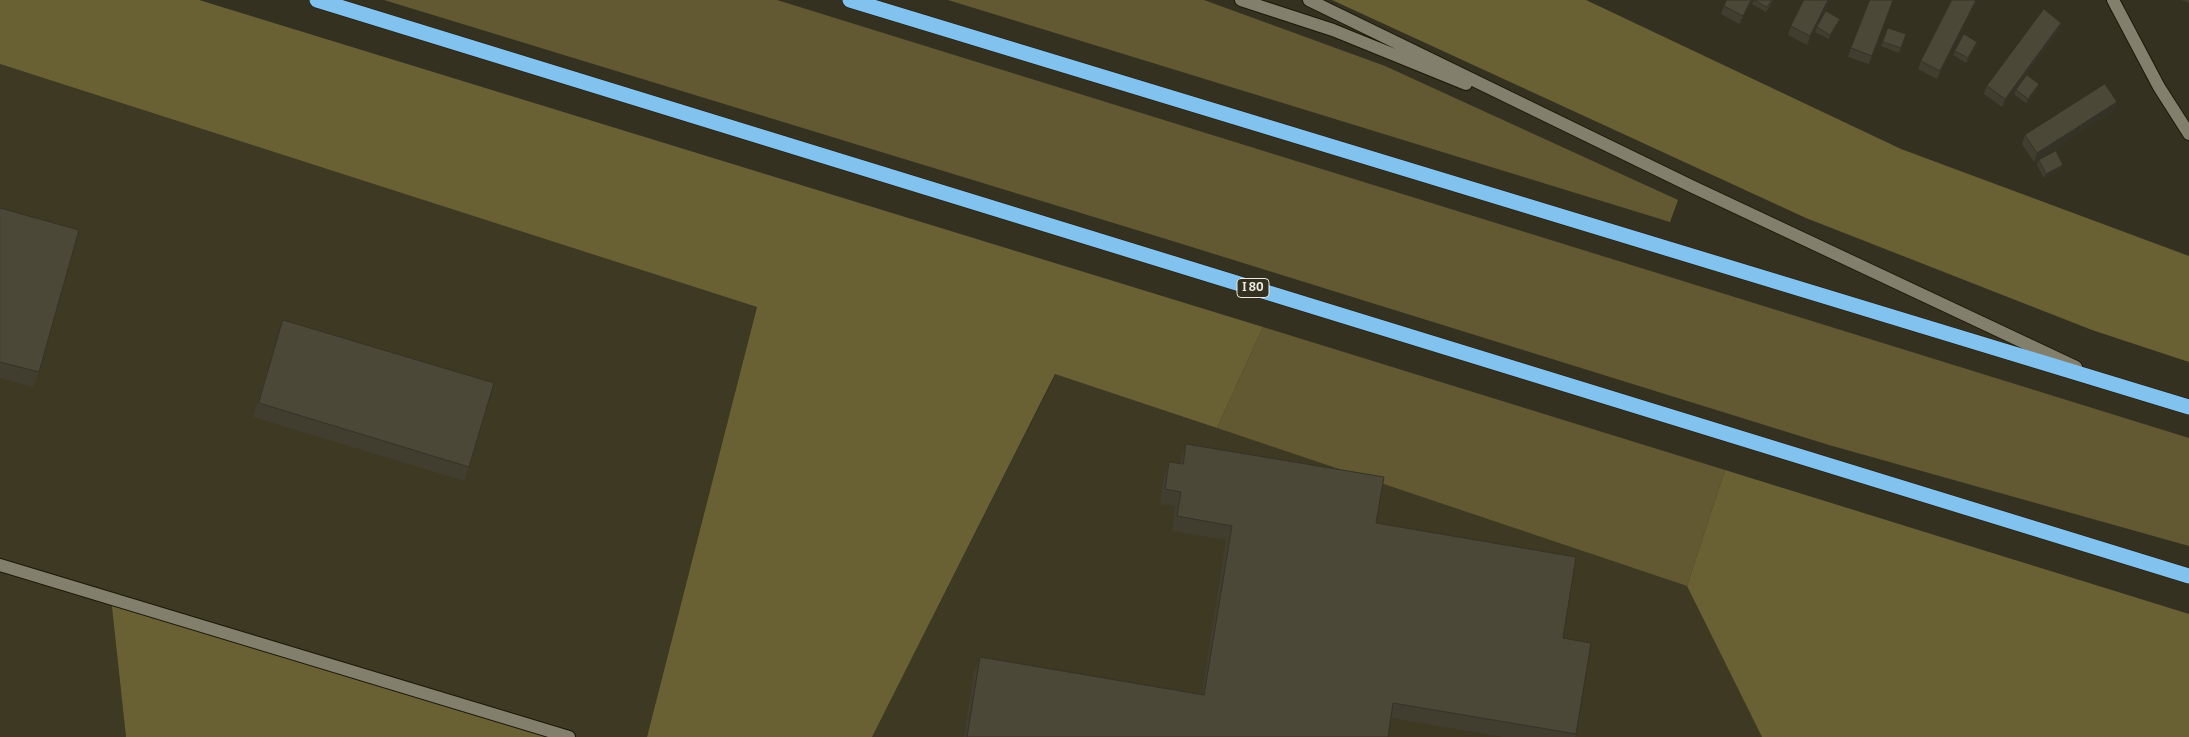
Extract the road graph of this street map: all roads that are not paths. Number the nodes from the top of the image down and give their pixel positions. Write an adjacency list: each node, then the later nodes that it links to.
1 (317, 0): 11 (highway, I 80)
2 (850, 0): 8 (highway)
3 (1241, 0): 6 (street)
4 (1309, 0): 6 (street)
5 (2113, 0): 7 (street)
6 (1556, 120): 8 (street)
7 (2189, 134)
8 (2101, 379): 9 (highway)
9 (2189, 407)
10 (0, 565): 12 (street)
11 (2189, 576)
12 (569, 737)

